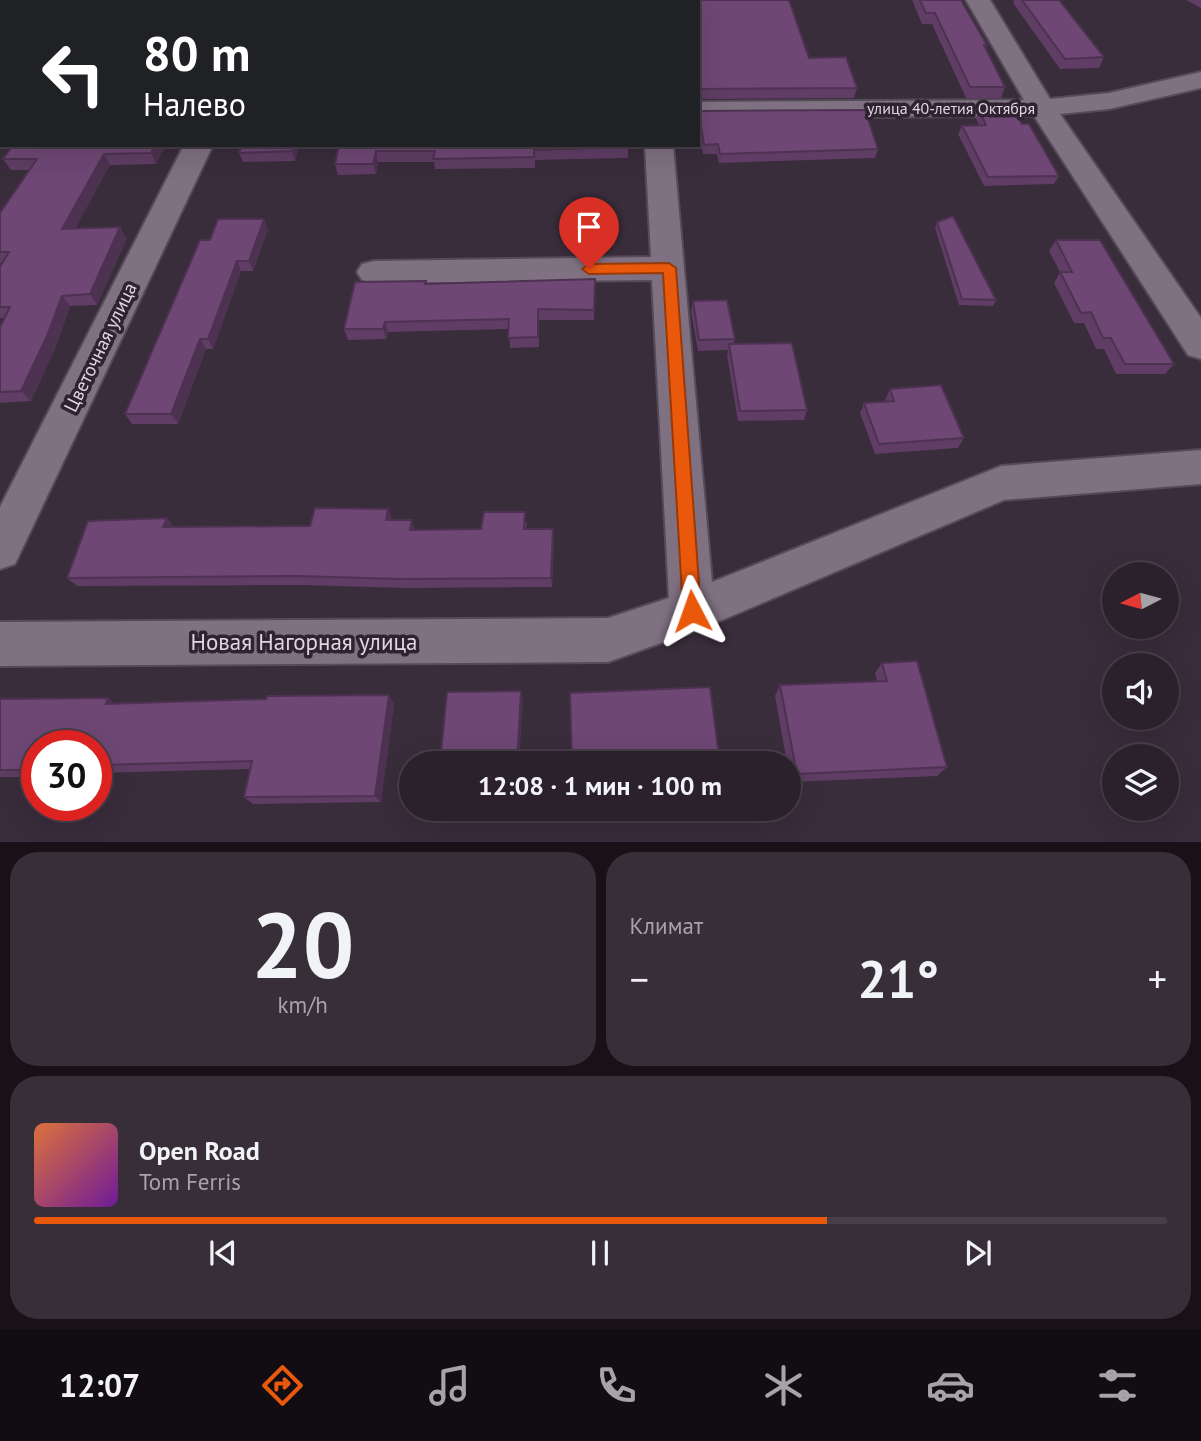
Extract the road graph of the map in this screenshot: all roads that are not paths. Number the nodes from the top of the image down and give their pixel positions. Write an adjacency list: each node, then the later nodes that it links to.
1 (978, 0): 3 (street)
2 (1201, 80): 3 (street, улица 40-летия Октября)
3 (1042, 108): 4 (street, улица 40-летия Октября); 9 (street)
4 (700, 110)
5 (199, 147): 11 (street, Цветочная улица)
6 (659, 147): 7 (street)
7 (669, 268): 8 (street); 12 (street)
8 (374, 272)
9 (1201, 346)
10 (1201, 467): 12 (street, Новая Нагорная улица)
11 (0, 550)
12 (692, 611): 13 (street, Новая Нагорная улица)
13 (0, 643)

